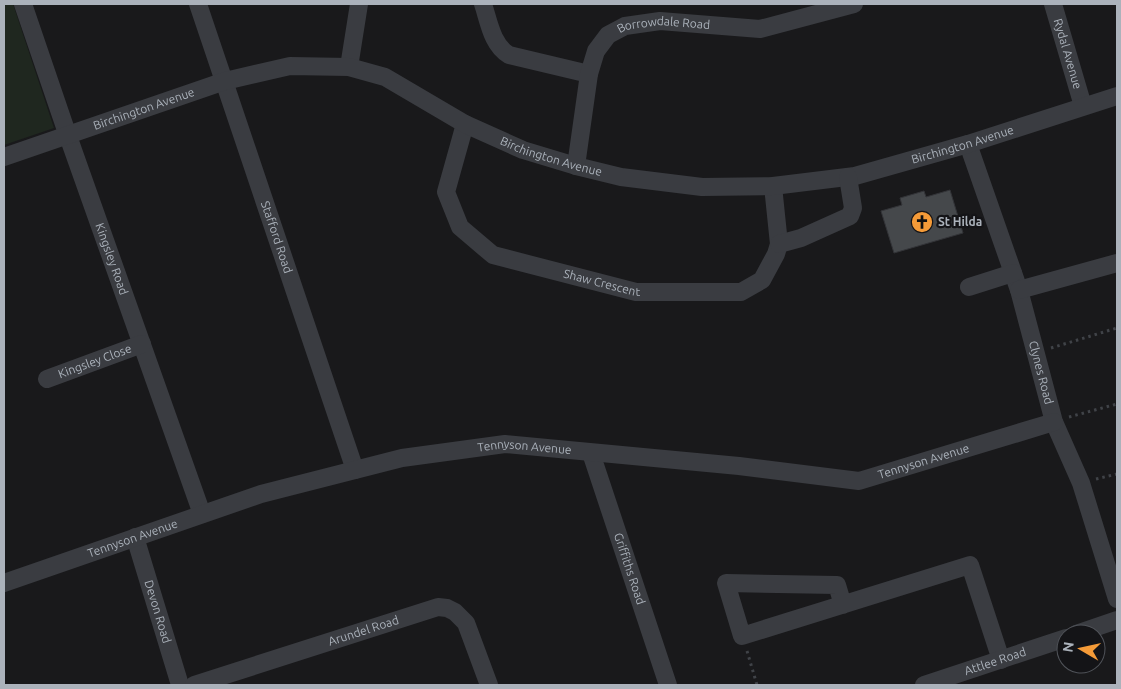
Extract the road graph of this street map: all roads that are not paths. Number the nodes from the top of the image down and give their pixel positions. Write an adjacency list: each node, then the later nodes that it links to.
1 (23, 4): 13 (street, Kingsley Road)
2 (198, 4): 9 (street, Stafford Road)
3 (360, 4): 7 (street)
4 (484, 4): 8 (street)
5 (854, 4): 8 (street, Borrowdale Road)
6 (1053, 4): 11 (street, Rydal Avenue)
7 (349, 67): 9 (street, Birchington Avenue); 12 (street, Birchington Avenue)
8 (589, 74): 16 (street, Borrowdale Road)
9 (226, 81): 13 (street, Birchington Avenue); 28 (street, Stafford Road)
10 (1117, 96): 11 (street, Birchington Avenue)
11 (1084, 106): 14 (street, Birchington Avenue)
12 (465, 124): 16 (street, Birchington Avenue); 19 (street, Shaw Crescent)
13 (68, 136): 15 (street, Birchington Avenue); 24 (street, Kingsley Road)
14 (968, 144): 17 (street, Birchington Avenue); 21 (street, Clynes Road)
15 (4, 157)
16 (576, 166): 18 (street, Birchington Avenue)
17 (848, 177): 18 (street, Birchington Avenue); 19 (street)
18 (773, 186): 19 (street, Shaw Crescent)
19 (779, 244)
20 (1117, 263): 23 (street)
21 (1013, 273): 22 (street); 23 (street, Clynes Road)
22 (970, 287)
23 (1019, 290): 26 (street, Clynes Road)
24 (142, 344): 25 (street, Kingsley Close); 29 (street, Kingsley Road)
25 (47, 379)
26 (1054, 422): 27 (street, Tennyson Avenue); 32 (street, Clynes Road)
27 (591, 453): 28 (street, Tennyson Avenue); 39 (street, Griffiths Road)
28 (355, 470): 29 (street, Tennyson Avenue)
29 (202, 514): 30 (street, Tennyson Avenue)
30 (135, 537): 31 (street, Tennyson Avenue); 36 (street, Devon Road)
31 (4, 583)
32 (1117, 599)
33 (843, 605): 33 (street); 35 (street)
34 (1056, 641): 35 (street, Attlee Road)
35 (1001, 660): 40 (street, Attlee Road)
36 (180, 685)
37 (194, 685): 38 (street, Arundel Road)
38 (489, 685)
39 (668, 685)
40 (924, 685)

